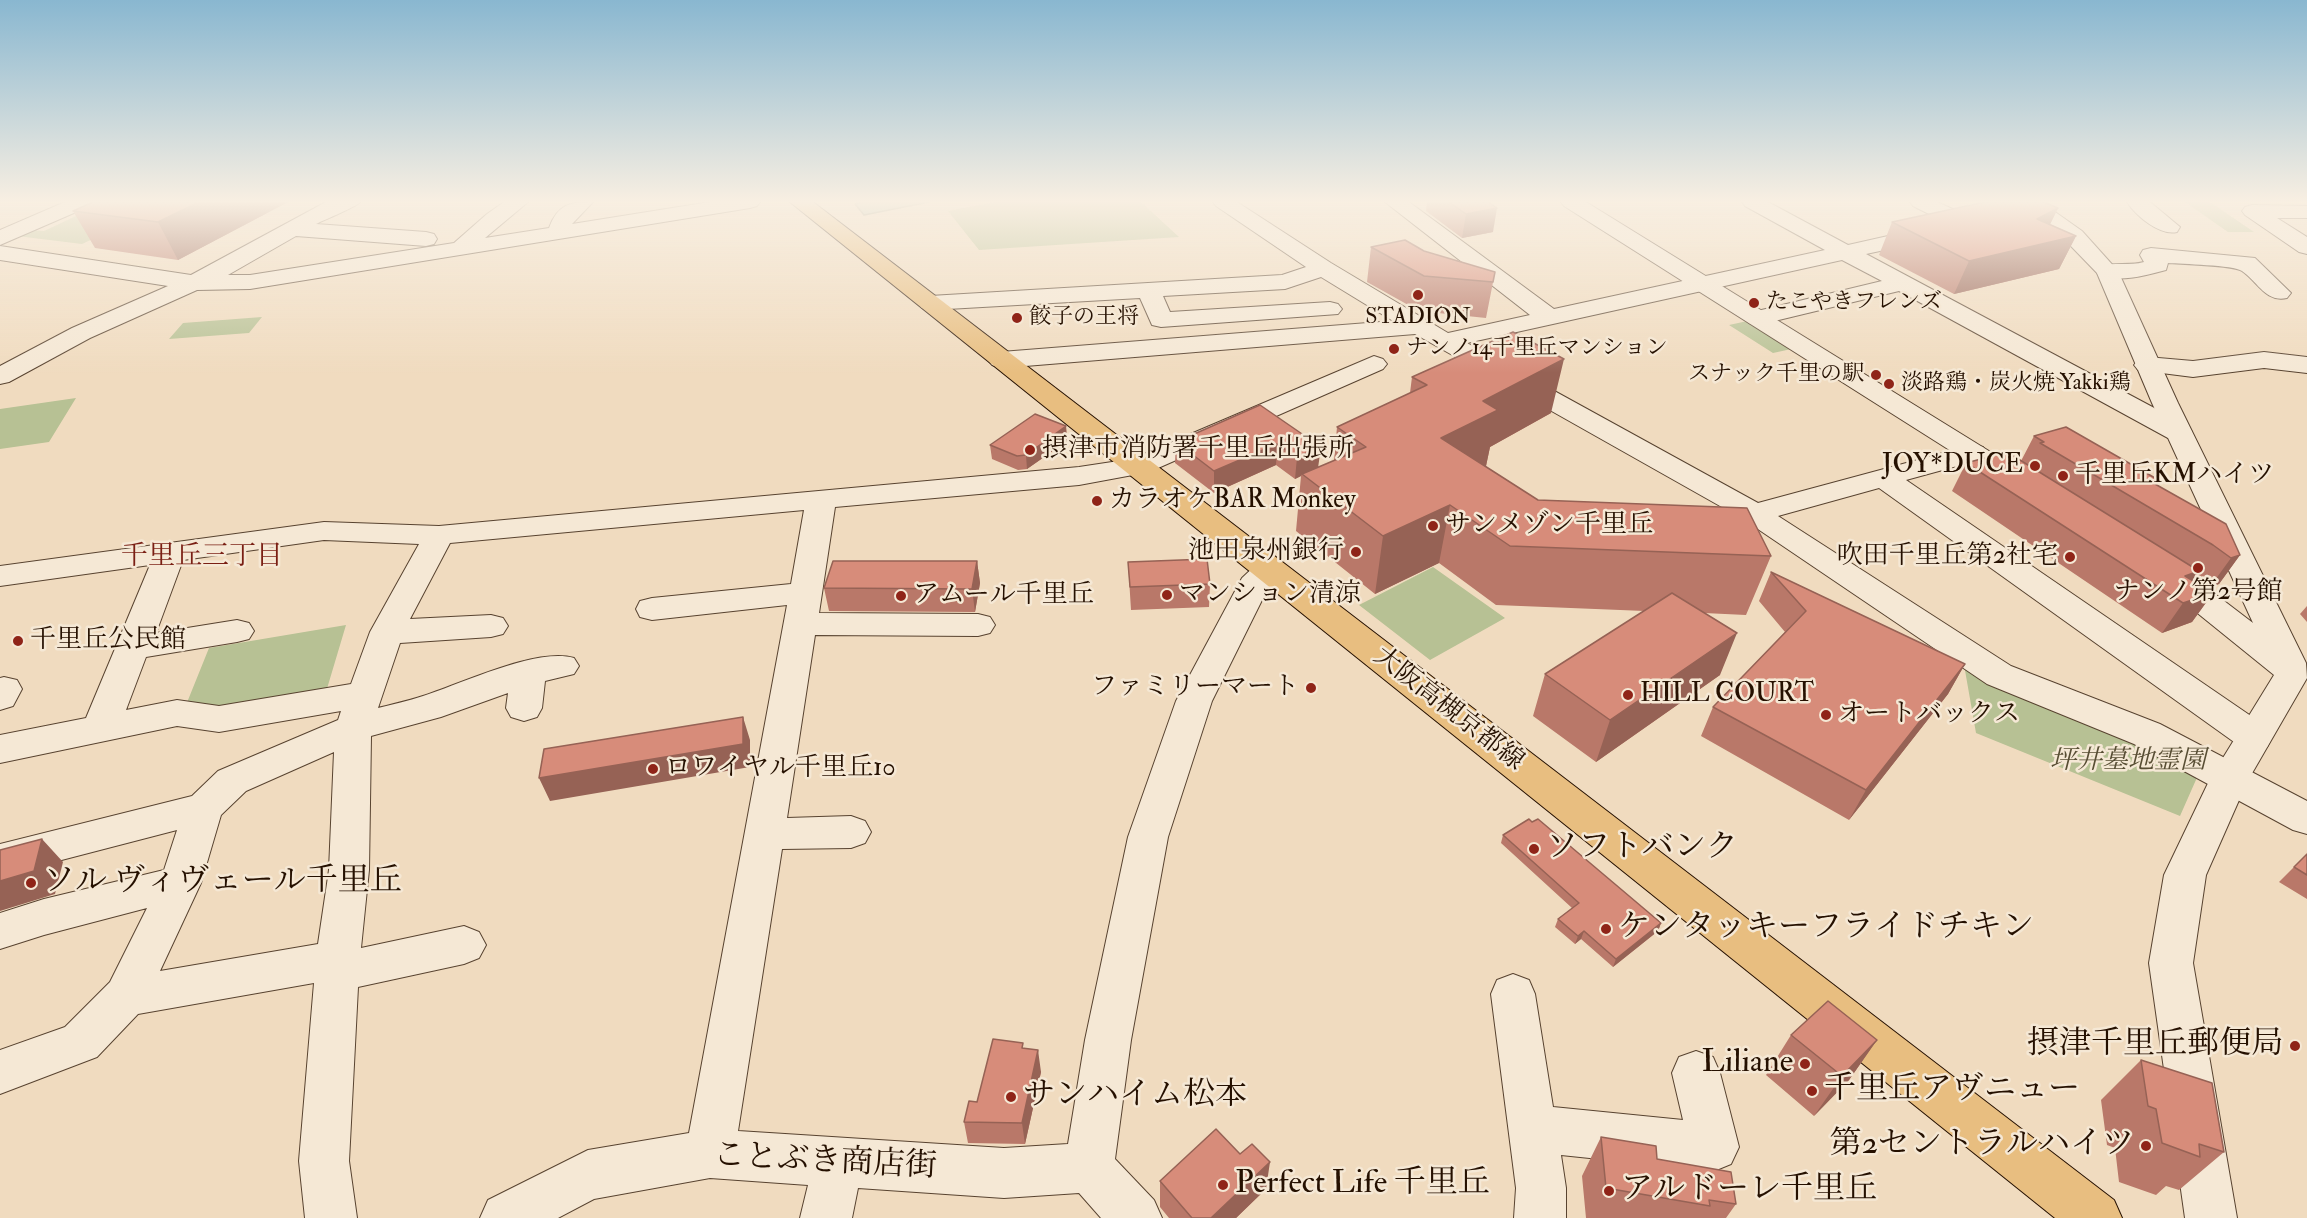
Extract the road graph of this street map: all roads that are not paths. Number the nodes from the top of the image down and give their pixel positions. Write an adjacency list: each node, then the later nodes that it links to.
1 (38, 259): 18 (street)
2 (239, 259): 18 (street)
3 (397, 259): 18 (street)
4 (873, 259): 24 (main road, 大阪高槻京都線)
5 (1309, 259): 14 (street)
6 (1471, 259): 27 (street)
7 (1661, 259): 20 (street)
8 (1813, 259): 13 (street)
9 (1858, 259): 19 (street)
10 (2096, 259): 15 (street)
11 (2154, 259): 15 (street)
12 (2197, 259): 22 (street)
13 (1800, 262): 16 (street); 23 (street)
14 (1323, 268): 17 (street); 30 (street)
15 (2107, 270): 33 (street)
16 (1756, 272): 20 (street); 25 (street)
17 (1285, 282): 21 (street); 26 (street)
18 (196, 283): 35 (street)
19 (1903, 283): 23 (street); 36 (street)
20 (1703, 285): 27 (street); 28 (street)
21 (1149, 291): 24 (street); 26 (street)
22 (2278, 292)
23 (1859, 294): 25 (street)
24 (930, 303): 31 (main road, 大阪高槻京都線)
25 (1815, 304): 28 (street)
26 (1330, 309): 29 (street)
27 (1550, 318): 30 (street)
28 (1758, 318): 37 (street)
29 (1364, 331): 30 (street); 31 (street)
30 (1431, 334): 42 (street)
31 (1001, 360): 38 (main road, 大阪高槻京都線)
32 (1374, 364): 38 (street)
33 (2147, 365): 34 (street); 36 (street)
34 (2307, 365)
35 (0, 376)
36 (2178, 432): 55 (street)
37 (1973, 453): 39 (street); 40 (street)
38 (1138, 466): 41 (street); 46 (main road, 大阪高槻京都線)
39 (1884, 478): 42 (street); 59 (street)
40 (2042, 496)
41 (821, 501): 43 (street); 49 (street)
42 (1754, 513): 61 (street)
43 (439, 535): 44 (street); 53 (street)
44 (171, 552): 47 (street); 54 (street)
45 (2151, 564): 55 (street)
46 (1269, 569): 78 (street); 84 (main road, 大阪高槻京都線)
47 (0, 576)
48 (652, 609): 49 (street)
49 (802, 609): 50 (street); 65 (street)
50 (978, 625)
51 (491, 626): 53 (street)
52 (237, 631): 54 (street)
53 (387, 632): 57 (street)
54 (132, 648): 58 (street)
55 (2300, 673): 59 (street)
56 (524, 708): 57 (street)
57 (359, 711): 58 (street); 62 (street); 70 (street)
58 (101, 727): 60 (street)
59 (2254, 737): 61 (street)
60 (0, 749)
61 (2229, 779): 63 (street); 85 (street)
62 (204, 808): 66 (street); 67 (street)
63 (2307, 819)
64 (850, 832): 65 (street)
65 (764, 834): 76 (street)
66 (0, 860)
67 (180, 883): 68 (street); 72 (street)
68 (0, 931)
69 (464, 945): 70 (street)
70 (337, 966): 72 (street); 79 (street)
71 (1513, 994): 75 (street)
72 (126, 996): 73 (street)
73 (0, 1072)
74 (1696, 1073): 75 (street)
75 (1533, 1128): 83 (street)
76 (710, 1154): 77 (street, ことぶき商店街); 80 (street, ことぶき商店街)
77 (838, 1163): 78 (street, ことぶき商店街); 81 (street)
78 (1089, 1168): 82 (street)
79 (331, 1218)
80 (506, 1218)
81 (826, 1218)
82 (1136, 1218)
83 (1540, 1218)
84 (2096, 1218)
85 (2211, 1218)

